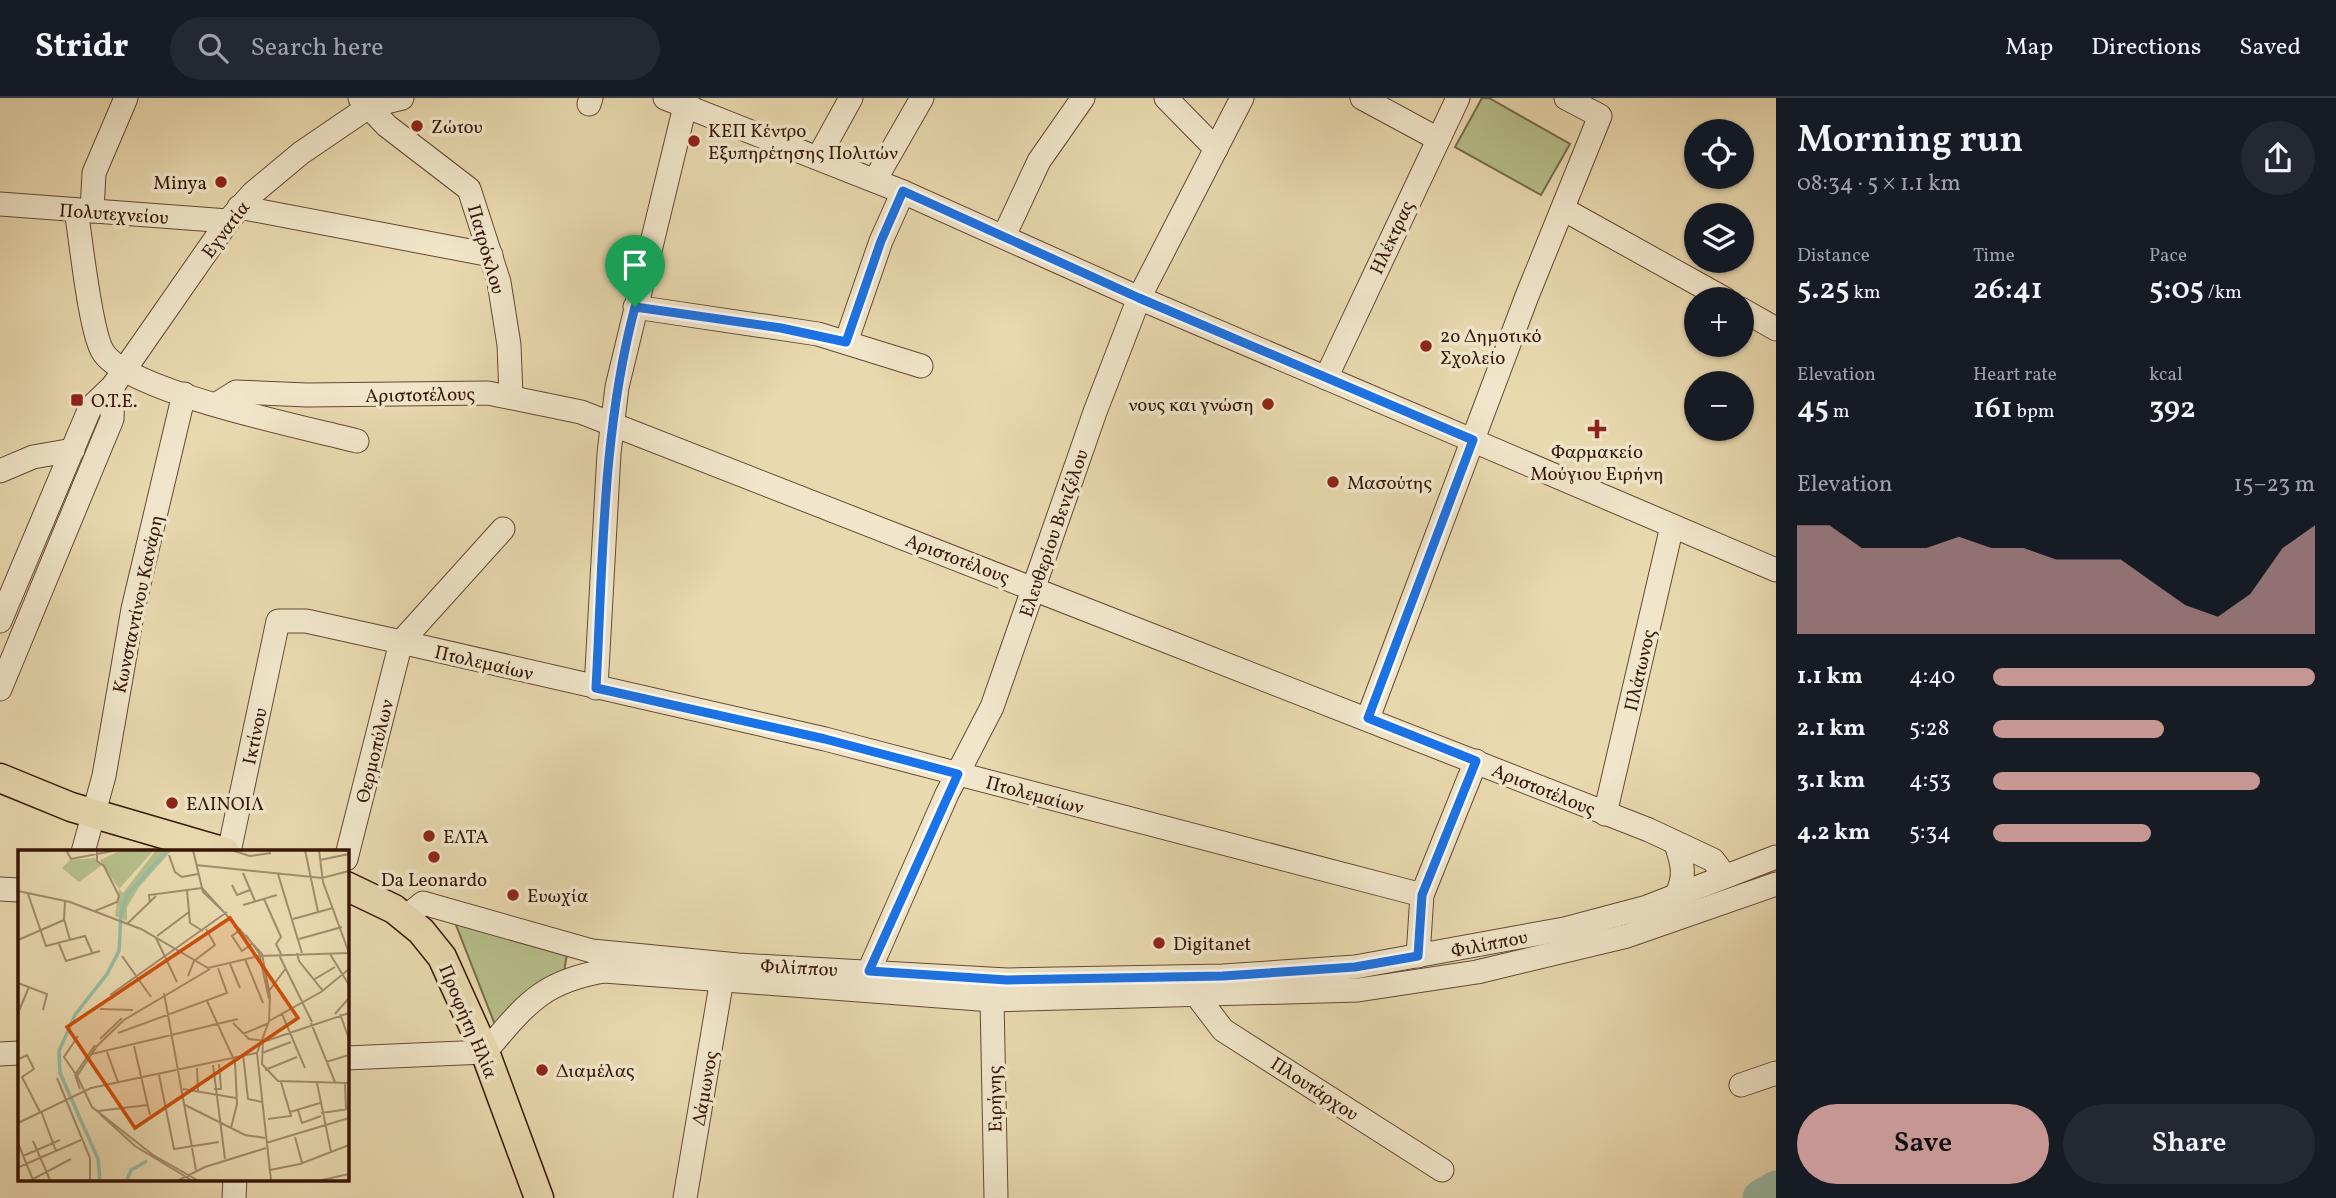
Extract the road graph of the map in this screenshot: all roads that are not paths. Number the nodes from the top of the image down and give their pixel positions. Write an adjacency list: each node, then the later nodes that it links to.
1 (126, 98): 20 (street)
2 (402, 98): 12 (street, Εγνατία)
3 (851, 98): 15 (street)
4 (922, 98): 16 (street)
5 (1083, 98): 22 (street)
6 (1166, 98): 14 (street)
7 (1242, 98): 14 (street, Ελευθερίου Βενιζέλου)
8 (1362, 98): 13 (street)
9 (1458, 98): 13 (street, Ηλέκτρας)
10 (1566, 98): 19 (street)
11 (679, 100): 15 (street); 26 (street)
12 (368, 101): 21 (street, Εγνατία); 23 (street, Πατρόκλου)
13 (1438, 138): 32 (street, Ηλέκτρας)
14 (1216, 149): 25 (street, Ελευθερίου Βενιζέλου)
15 (820, 156): 16 (street)
16 (875, 180): 17 (street)
17 (903, 191): 22 (street); 29 (street)
18 (0, 204): 20 (street, Πολυτεχνείου)
19 (1563, 209): 24 (street); 37 (street)
20 (84, 211): 21 (street, Πολυτεχνείου); 31 (street)
21 (234, 214): 23 (street, Πολυτεχνείου); 31 (street, Εγνατία)
22 (1004, 236): 25 (street)
23 (491, 255): 34 (street, Πατρόκλου)
24 (1703, 287)
25 (1139, 298): 32 (street); 44 (street, Ελευθερίου Βενιζέλου)
26 (635, 307): 29 (street); 36 (street)
27 (1754, 317): 28 (street)
28 (1776, 330)
29 (846, 342): 30 (street)
30 (921, 366)
31 (119, 378): 33 (street); 39 (street, Εγνατία); 49 (street)
32 (1326, 378): 37 (street)
33 (184, 394): 35 (street); 54 (street, Κωνσταντίνου Κανάρη)
34 (511, 396): 35 (street, Αριστοτέλους); 36 (street, Αριστοτέλους)
35 (217, 404): 38 (street)
36 (612, 424): 44 (street, Αριστοτέλους); 48 (street)
37 (1473, 440): 41 (street); 50 (street)
38 (357, 441)
39 (72, 450): 40 (street); 45 (street, Εγνατία)
40 (0, 471)
41 (1672, 526): 43 (street); 55 (street, Πλάτωνος)
42 (503, 529): 47 (street, Πτολεμαίων)
43 (1776, 570)
44 (1033, 587): 50 (street, Αριστοτέλους); 52 (street, Ελευθερίου Βενιζέλου)
45 (0, 621)
46 (278, 621): 47 (street, Πτολεμαίων); 59 (street, Ικτίνου)
47 (401, 642): 48 (street, Πτολεμαίων); 60 (street, Θερμοπύλων)
48 (596, 688): 52 (street, Πτολεμαίων)
49 (0, 689)
50 (1368, 718): 51 (street, Αριστοτέλους)
51 (1476, 761): 55 (street, Αριστοτέλους); 67 (street)
52 (958, 774): 67 (street, Πτολεμαίων); 71 (street, Ελευθερίου Βενιζέλου)
53 (0, 778): 54 (main road)
54 (93, 814): 57 (street, Κωνσταντίνου Κανάρη); 58 (main road)
55 (1605, 814): 56 (street, Αριστοτέλους)
56 (1676, 844): 62 (street, Αριστοτέλους); 68 (street)
57 (84, 850)
58 (220, 850)
59 (227, 850)
60 (348, 851)
61 (1776, 858): 62 (street, Φιλίππου)
62 (1726, 876): 68 (street, Φιλίππου)
63 (1776, 884): 73 (street, Φιλίππου)
64 (348, 887): 69 (main road, Προφήτη Ηλία)
65 (0, 889): 66 (street)
66 (18, 890)
67 (1422, 895): 70 (street)
68 (1676, 896): 70 (street, Φιλίππου)
69 (406, 917): 71 (street, Φιλίππου); 75 (main road, Προφήτη Ηλία)
70 (1418, 956): 71 (street, Φιλίππου)
71 (869, 971)
72 (722, 979): 74 (street, Φιλίππου); 75 (street, Φιλίππου); 85 (street, Δάμωνος)
73 (1197, 996): 74 (street, Φιλίππου); 81 (street, Πλουτάρχου)
74 (992, 1000): 86 (street, Ειρήνης)
75 (485, 1052): 78 (street); 84 (main road, Προφήτη Ηλία)
76 (0, 1054): 77 (street)
77 (18, 1054)
78 (348, 1058)
79 (1776, 1073): 80 (street)
80 (1741, 1085)
81 (1442, 1170)
82 (235, 1180): 83 (street)
83 (234, 1198)
84 (539, 1198)
85 (685, 1198)
86 (996, 1198)

